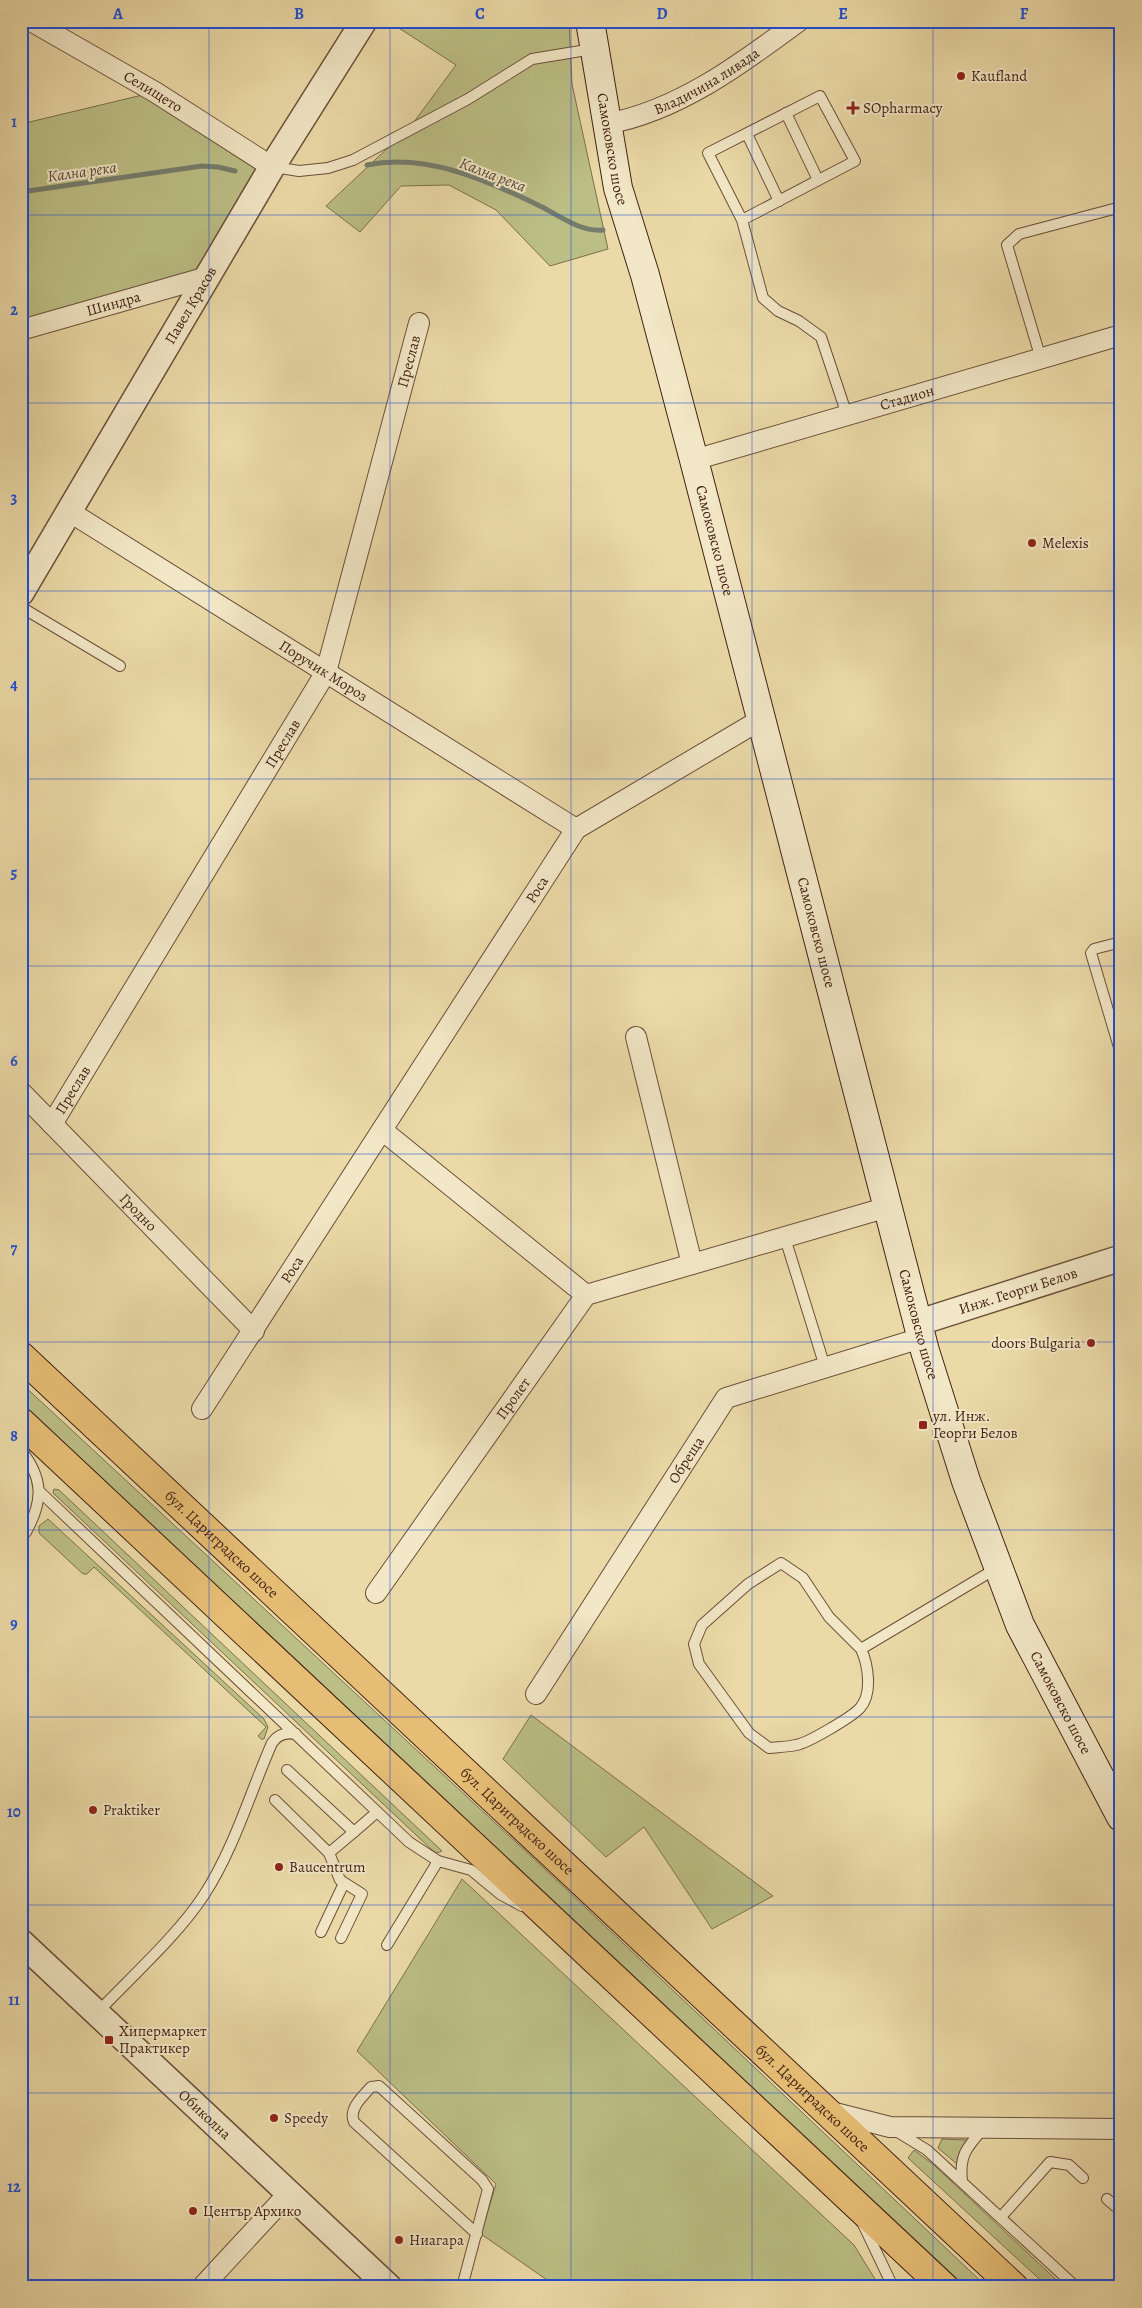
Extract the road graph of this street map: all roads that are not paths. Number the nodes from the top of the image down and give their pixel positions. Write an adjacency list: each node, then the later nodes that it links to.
1 (31, 21): 9 (street, Селището)
2 (364, 21): 9 (street, Павел Красов)
3 (590, 21): 5 (main road, Самоковско шосе)
4 (799, 21): 7 (street, Владичина ливада)
5 (594, 49): 7 (main road, Самоковско шосе); 9 (lane)
6 (786, 114): 8 (lane); 10 (lane); 10 (lane)
7 (606, 124): 20 (main road, Самоковско шосе)
8 (747, 134): 11 (lane); 13 (lane)
9 (272, 166): 14 (street, Павел Красов)
10 (818, 180): 11 (lane)
11 (779, 200): 13 (lane)
12 (1121, 207): 18 (lane)
13 (742, 220): 19 (lane)
14 (207, 277): 16 (street, Шиндра); 21 (street, Павел Красов)
15 (419, 323): 25 (street, Преслав)
16 (21, 330)
17 (1121, 335): 18 (street, Стадион)
18 (1041, 359): 19 (street, Стадион)
19 (847, 415): 20 (street, Стадион)
20 (694, 460): 26 (main road, Самоковско шосе)
21 (70, 512): 22 (street, Павел Красов); 25 (street, Поручик Мороз)
22 (21, 593)
23 (21, 607): 24 (lane)
24 (120, 666)
25 (326, 672): 27 (street, Поручик Мороз); 32 (street, Преслав)
26 (760, 720): 27 (street, Роса); 34 (main road, Самоковско шосе)
27 (576, 829): 33 (street, Роса)
28 (1121, 942): 30 (lane)
29 (636, 1037): 37 (street)
30 (1121, 1054)
31 (21, 1092): 32 (street, Гродно)
32 (52, 1124): 39 (street, Гродно)
33 (382, 1130): 38 (street); 39 (street, Роса)
34 (888, 1207): 35 (street); 40 (main road, Самоковско шосе)
35 (785, 1238): 37 (street); 42 (lane)
36 (1121, 1258): 40 (street, Инж. Георги Белов)
37 (692, 1264): 38 (street)
38 (586, 1295): 49 (street, Пролет)
39 (254, 1331): 43 (street, Роса)
40 (919, 1331): 42 (street, Обреща); 48 (main road, Самоковско шосе)
41 (21, 1356): 67 (highway, бул. Цариградско шосе)
42 (825, 1367): 51 (street, Обреща)
43 (202, 1410)
44 (21, 1422): 62 (highway)
45 (21, 1450): 46 (lane)
46 (39, 1492): 47 (lane); 52 (lane)
47 (26, 1532)
48 (998, 1567): 50 (lane); 56 (main road, Самоковско шосе)
49 (376, 1593)
50 (861, 1649): 50 (lane)
51 (536, 1694)
52 (296, 1734): 55 (lane); 66 (lane)
53 (287, 1770): 57 (lane)
54 (275, 1800): 58 (lane)
55 (377, 1812): 57 (lane); 59 (lane)
56 (1121, 1817)
57 (354, 1832): 58 (lane)
58 (329, 1853): 60 (lane)
59 (438, 1862): 62 (lane); 65 (lane)
60 (344, 1882): 61 (lane); 63 (lane)
61 (321, 1932)
62 (568, 1933): 76 (highway)
63 (341, 1938)
64 (21, 1942): 66 (street, Обиколна)
65 (387, 1945)
66 (97, 2013): 73 (street, Обиколна)
67 (825, 2110): 68 (street); 85 (highway, бул. Цариградско шосе)
68 (890, 2127): 69 (street); 72 (lane)
69 (984, 2128): 70 (street); 72 (lane)
70 (1121, 2129)
71 (1083, 2178): 77 (lane)
72 (962, 2181): 77 (lane)
73 (289, 2193): 80 (street); 81 (street, Обиколна)
74 (1107, 2199): 75 (lane)
75 (1121, 2200)
76 (855, 2204): 83 (lane); 84 (highway)
77 (1001, 2217): 86 (lane)
78 (476, 2234): 78 (lane); 82 (lane)
79 (1121, 2282): 87 (lane)
80 (202, 2287)
81 (389, 2287)
82 (462, 2287)
83 (893, 2287)
84 (944, 2287)
85 (1014, 2287)
86 (1076, 2287)
87 (1116, 2287)

